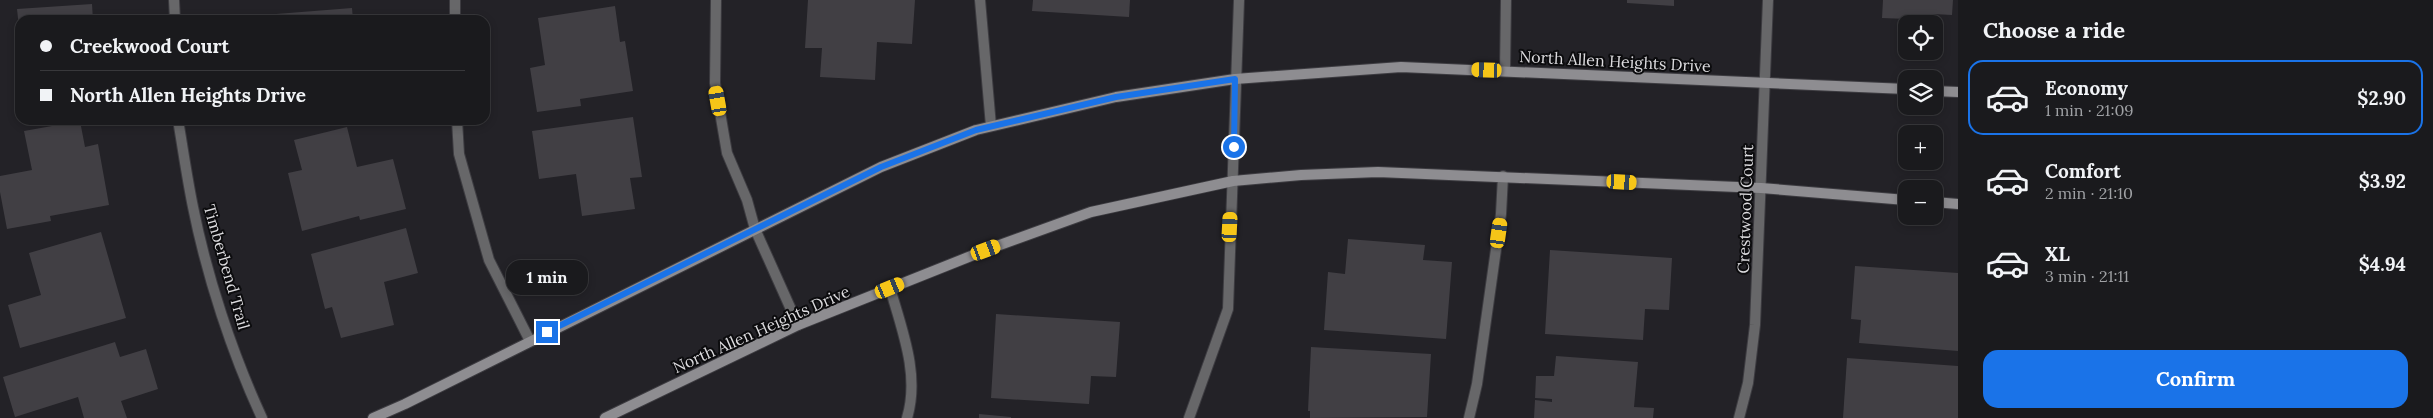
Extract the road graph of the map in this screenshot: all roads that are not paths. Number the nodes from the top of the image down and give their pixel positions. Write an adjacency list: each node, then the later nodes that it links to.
1 (174, 0): 8 (street)
2 (455, 0): 9 (street)
3 (716, 0): 25 (street)
4 (980, 0): 18 (street)
5 (1239, 0): 11 (street)
6 (1506, 0): 10 (street)
7 (1768, 0): 12 (street, Crestwood Court)
8 (175, 15)
9 (455, 15)
10 (1505, 71): 11 (main road, North Allen Heights Drive); 12 (main road, North Allen Heights Drive)
11 (1235, 79): 18 (main road, North Allen Heights Drive); 20 (street)
12 (1766, 82): 13 (main road, North Allen Heights Drive); 21 (street, Crestwood Court)
13 (1898, 89)
14 (1943, 91): 15 (main road)
15 (1958, 92)
16 (179, 125): 29 (street, Timberbend Trail)
17 (457, 125): 28 (street)
18 (991, 126): 25 (main road, North Allen Heights Drive)
19 (1503, 176): 20 (main road, North Allen Heights Drive); 21 (main road, North Allen Heights Drive); 34 (street)
20 (1233, 181): 26 (main road, North Allen Heights Drive); 33 (street)
21 (1761, 188): 22 (main road, North Allen Heights Drive); 35 (street, Crestwood Court)
22 (1898, 199)
23 (1943, 203): 24 (main road)
24 (1958, 204)
25 (756, 229): 27 (street); 28 (main road, North Allen Heights Drive)
26 (890, 288): 27 (main road, North Allen Heights Drive); 32 (street)
27 (798, 325): 31 (main road, North Allen Heights Drive)
28 (530, 341): 30 (main road, North Allen Heights Drive)
29 (262, 418)
30 (373, 418)
31 (605, 418)
32 (907, 418)
33 (1189, 418)
34 (1469, 418)
35 (1739, 418)

